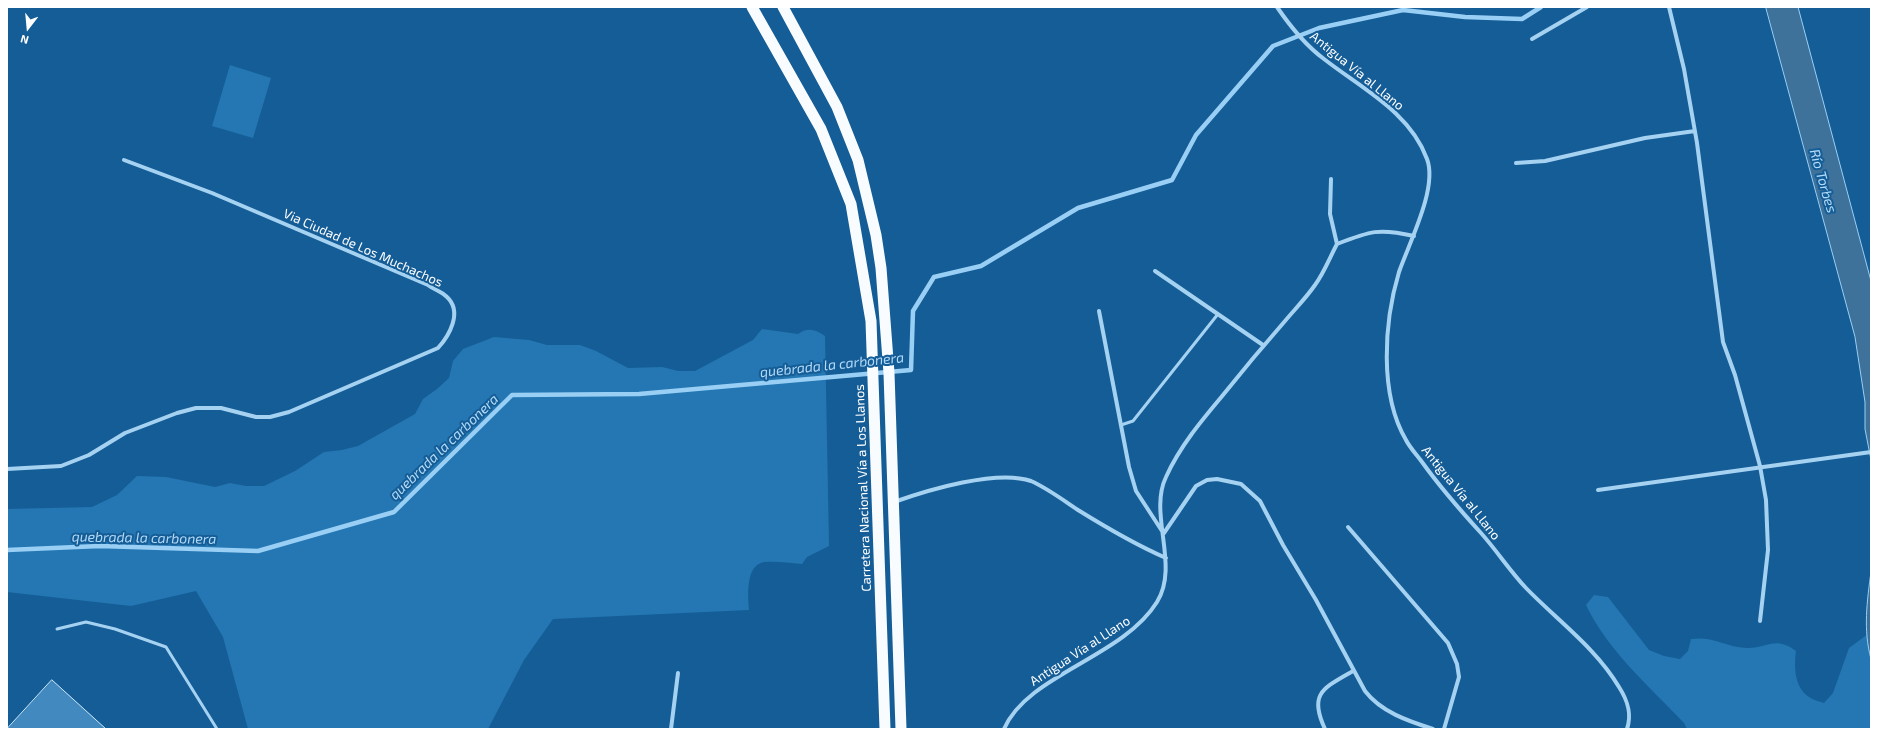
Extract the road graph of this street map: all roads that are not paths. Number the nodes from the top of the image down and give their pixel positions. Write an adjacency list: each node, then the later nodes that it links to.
1 (752, 7): 32 (highway, Carretera Nacional Vía a Los Llanos)
2 (783, 7): 22 (highway)
3 (1277, 7): 11 (street, Antigua Vía al Llano)
4 (1587, 7): 6 (street)
5 (1669, 7): 7 (street)
6 (1532, 39)
7 (1695, 131): 9 (street); 19 (street)
8 (124, 160): 20 (street, Via Ciudad de Los Muchachos)
9 (1516, 163)
10 (1331, 179): 12 (street)
11 (1414, 236): 12 (street); 38 (street, Antigua Vía al Llano)
12 (1337, 244): 16 (street, Antigua Vía al Llano)
13 (1155, 271): 15 (street)
14 (1099, 311): 17 (street)
15 (1218, 314): 16 (street); 17 (lane)
16 (1263, 345): 24 (street, Antigua Vía al Llano)
17 (1121, 425): 24 (street)
18 (1871, 452): 19 (street)
19 (1760, 466): 21 (street); 26 (street)
20 (7, 469)
21 (1598, 490)
22 (893, 502): 25 (street); 33 (highway)
23 (1348, 527): 37 (street)
24 (1164, 533): 25 (street, Antigua Vía al Llano); 28 (street)
25 (1166, 558): 34 (street, Antigua Vía al Llano)
26 (1760, 621)
27 (57, 629): 30 (lane)
28 (1353, 671): 35 (street); 36 (street)
29 (678, 673): 31 (street)
30 (217, 729)
31 (671, 729)
32 (885, 729)
33 (901, 729)
34 (1004, 729)
35 (1325, 729)
36 (1433, 729)
37 (1444, 729)
38 (1627, 729)

